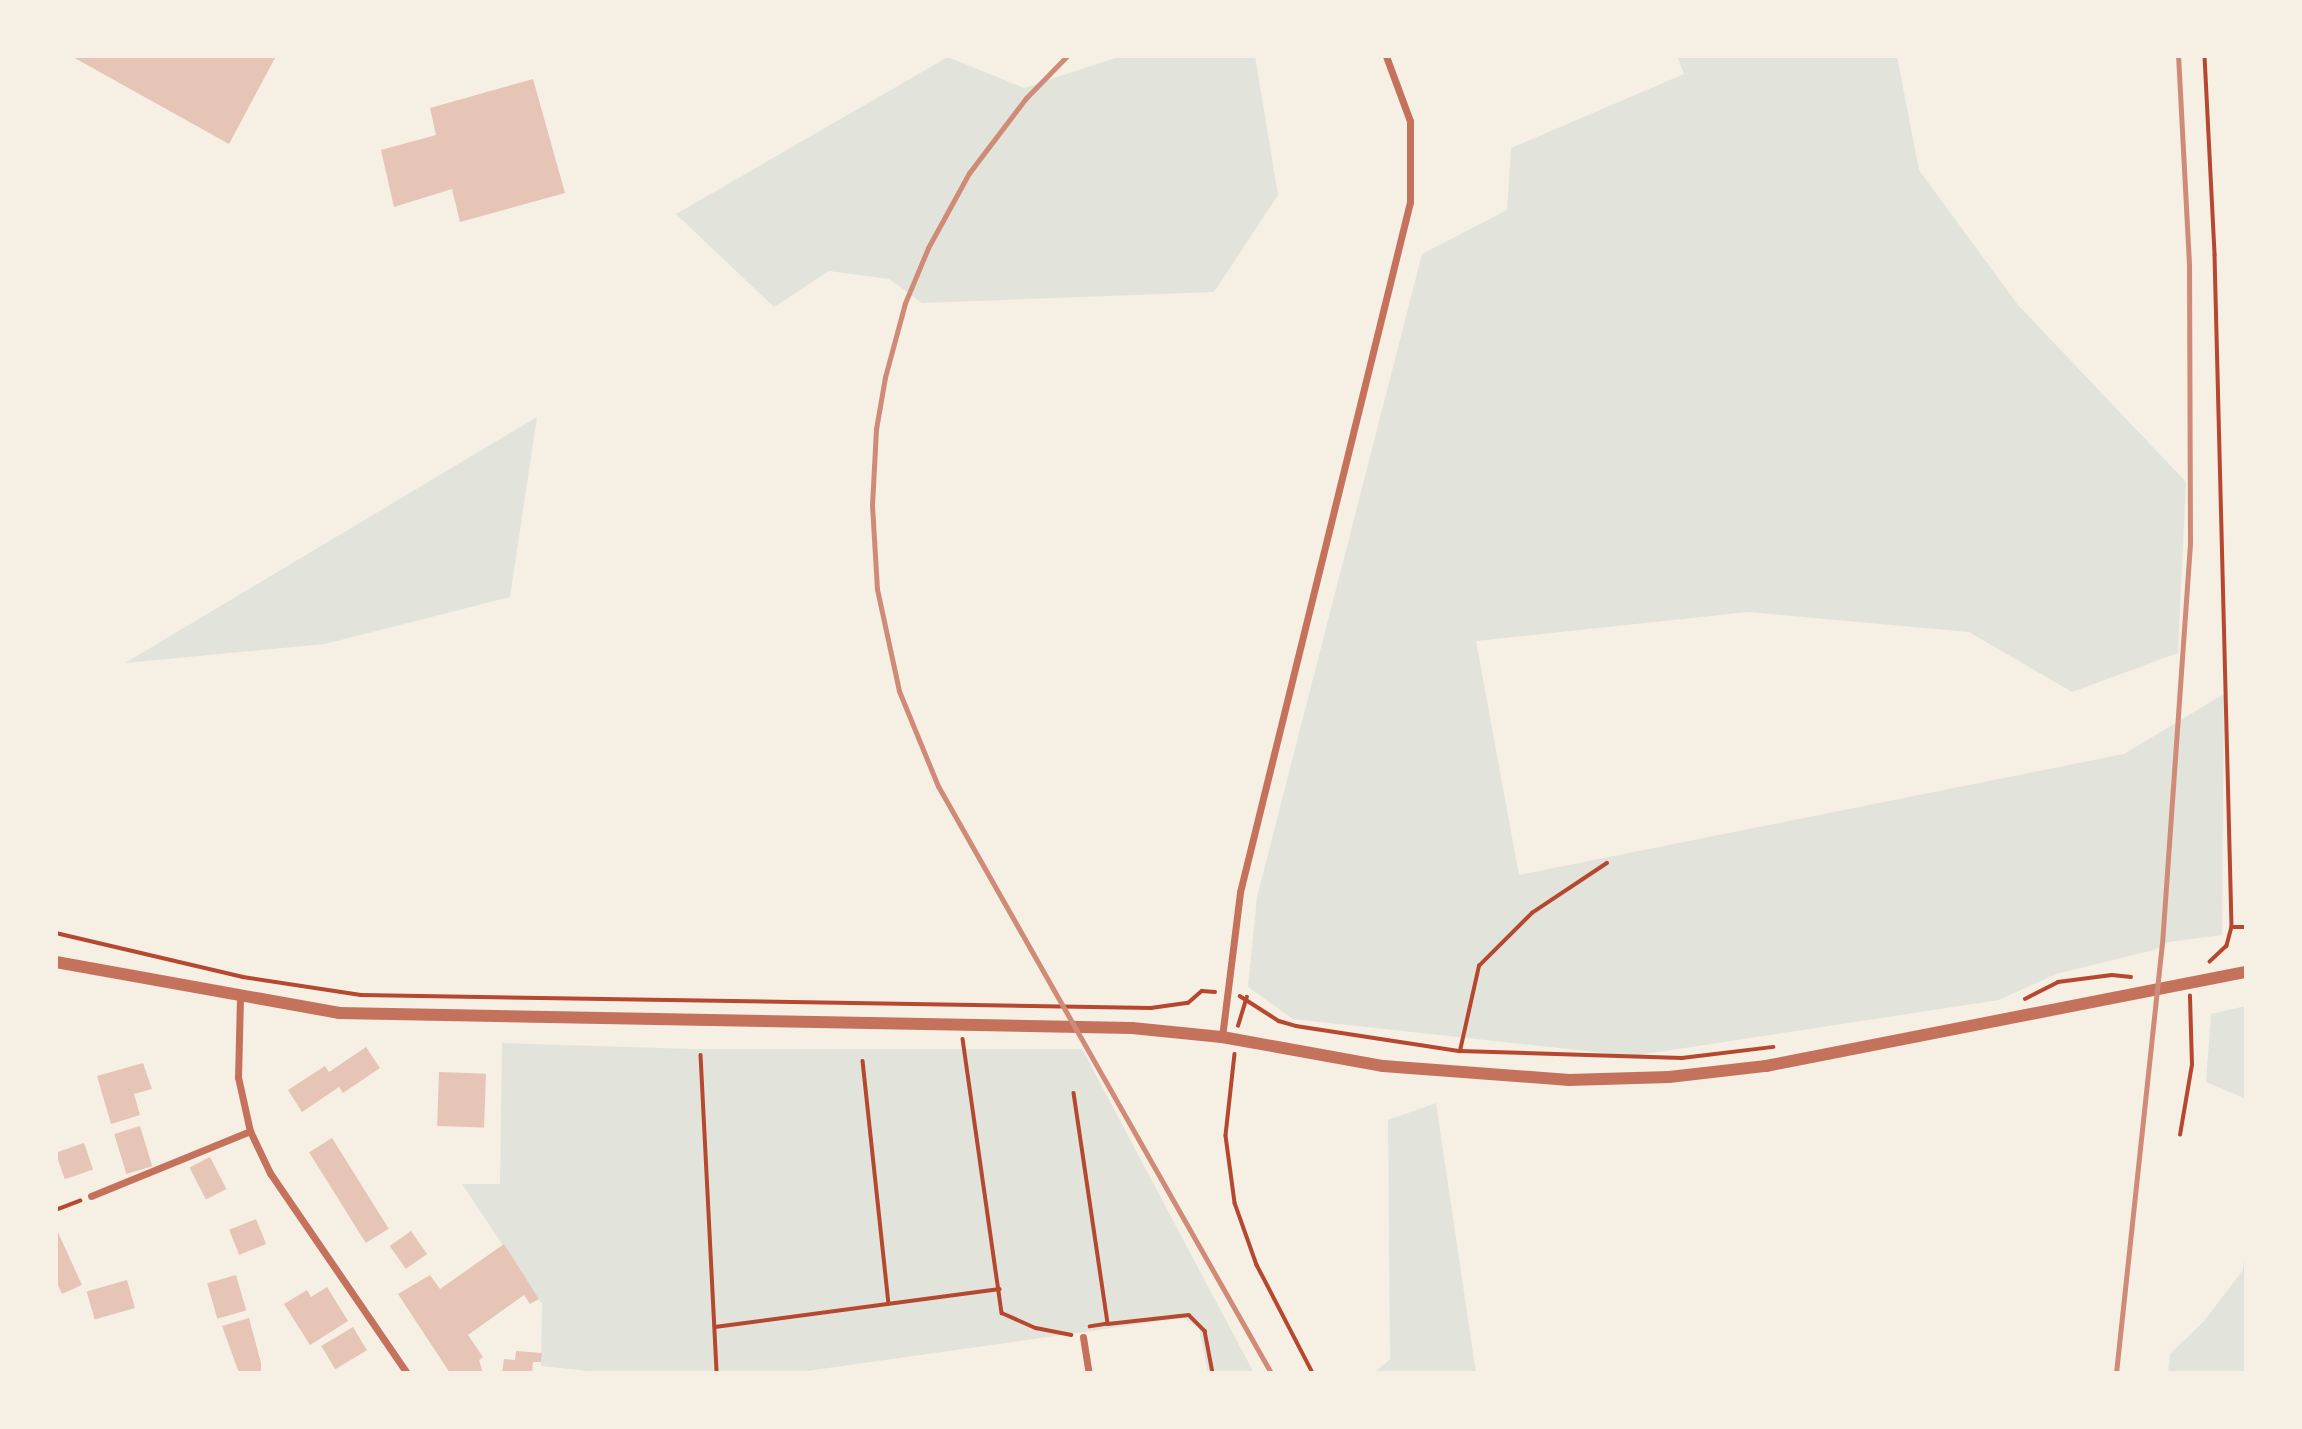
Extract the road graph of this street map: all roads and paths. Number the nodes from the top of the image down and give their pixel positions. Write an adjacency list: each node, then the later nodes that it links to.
1 (1386, 56): 12 (street)
2 (2205, 56): 4 (path)
3 (1607, 863): 21 (path)
4 (2232, 927): 5 (path); 8 (path)
5 (2246, 927)
6 (56, 933): 16 (path)
7 (56, 961): 13 (street)
8 (2203, 966)
9 (2246, 972): 11 (street)
10 (2142, 979): 15 (path)
11 (2190, 984): 24 (street); 27 (path)
12 (1228, 994): 14 (path); 16 (path); 18 (street)
13 (240, 997): 17 (street); 26 (street)
14 (1247, 997): 19 (path); 21 (path)
15 (2020, 1001)
16 (960, 1002): 17 (path)
17 (961, 1026): 18 (street); 30 (path)
18 (1222, 1037): 19 (street)
19 (1237, 1039): 24 (street); 39 (path)
20 (1780, 1046): 21 (path)
21 (1460, 1051): 24 (path)
22 (701, 1055): 33 (path)
23 (863, 1061): 31 (path)
24 (1457, 1074)
25 (1074, 1093): 32 (path)
26 (250, 1131): 28 (street); 35 (street)
27 (2180, 1135)
28 (91, 1196): 29 (path)
29 (56, 1210)
30 (999, 1289): 31 (path); 34 (path)
31 (889, 1304): 33 (path)
32 (1108, 1324): 34 (path); 38 (path)
33 (715, 1327): 36 (path)
34 (1083, 1337): 37 (street)
35 (407, 1373)
36 (717, 1373)
37 (1089, 1373)
38 (1213, 1373)
39 (1313, 1373)

